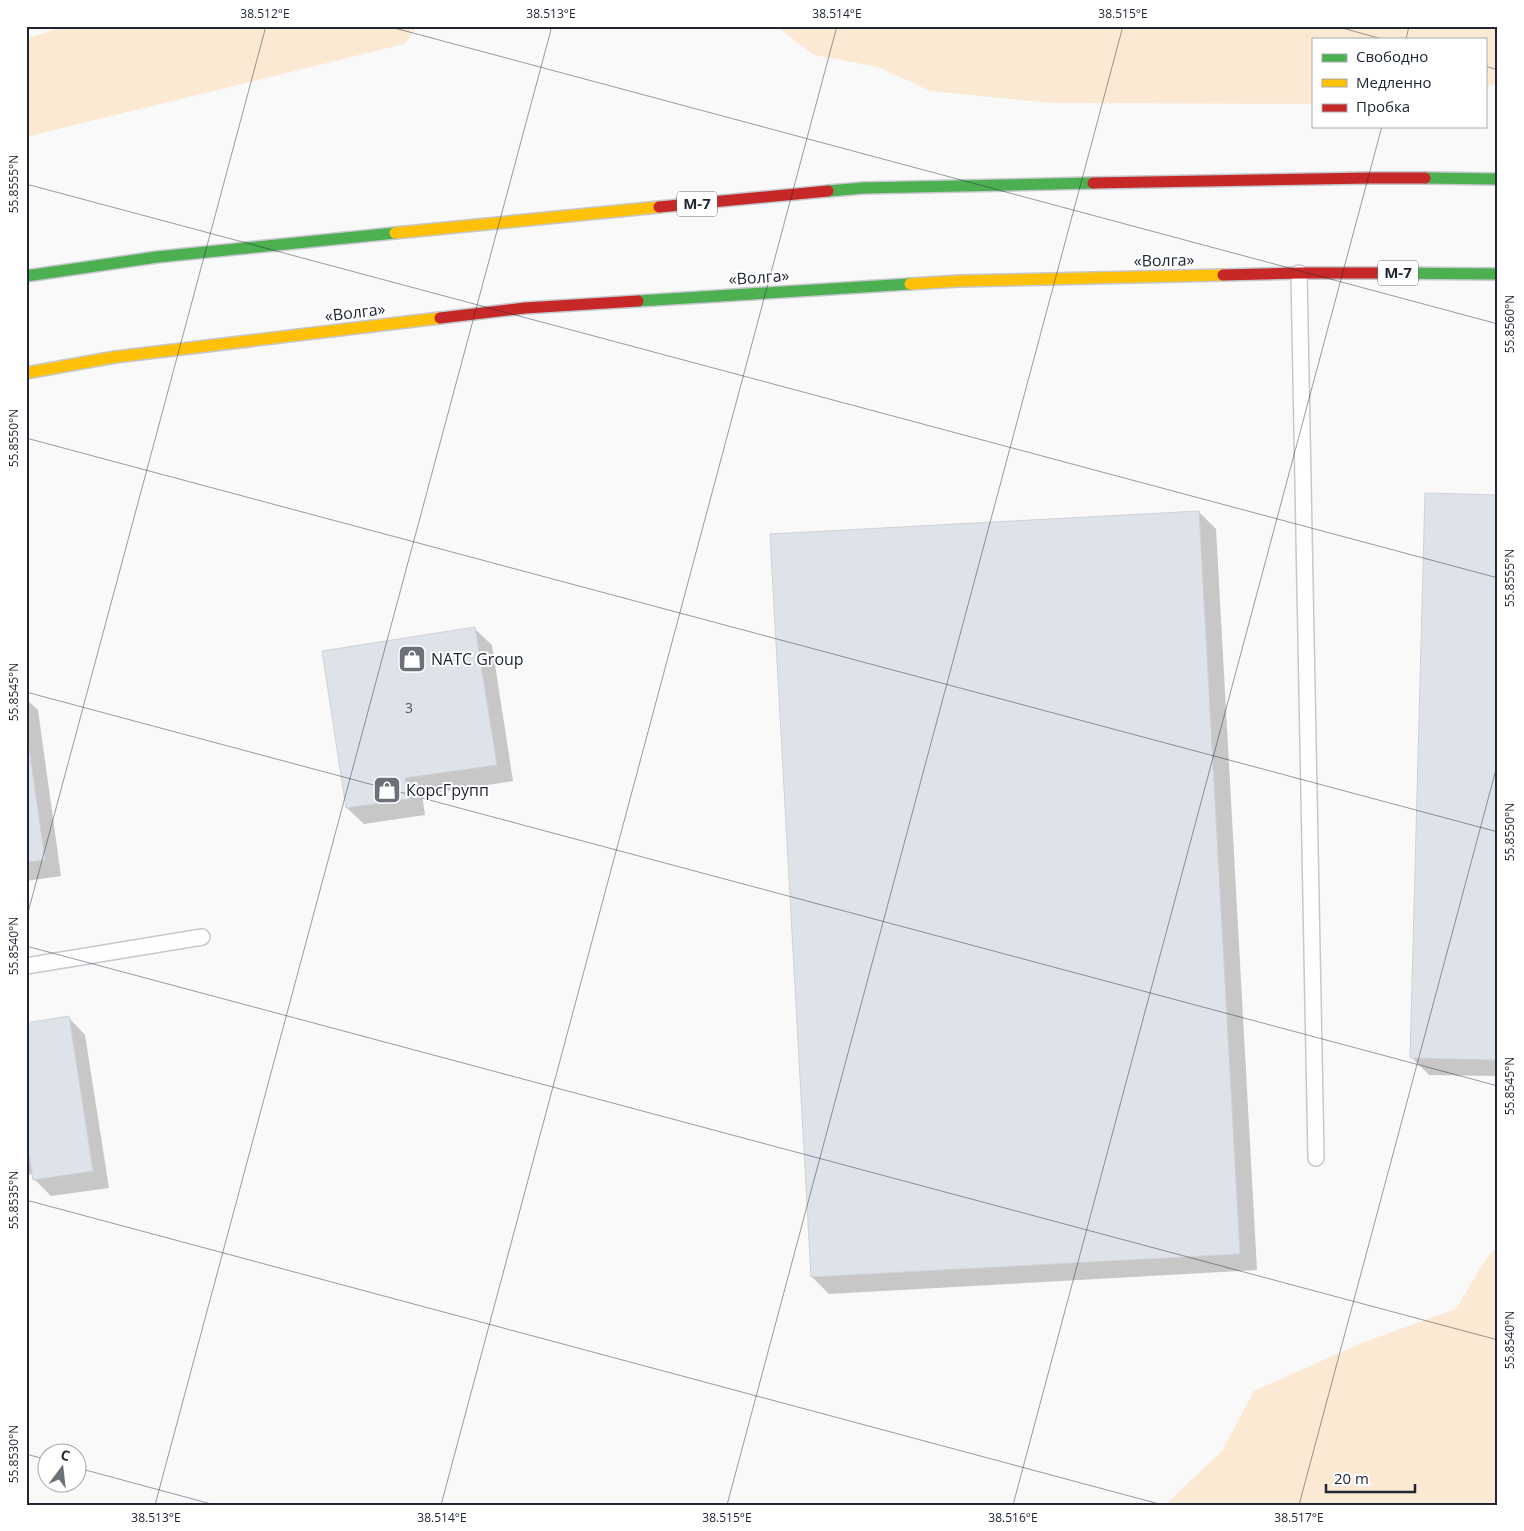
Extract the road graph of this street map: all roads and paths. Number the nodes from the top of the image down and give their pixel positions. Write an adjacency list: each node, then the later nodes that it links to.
1 (1498, 179): 4 (highway, М-7)
2 (1299, 273): 3 (highway, «Волга» / М-7); 5 (highway, «Волга» / М-7); 8 (lane)
3 (1498, 274)
4 (26, 276)
5 (26, 373)
6 (202, 937): 7 (lane)
7 (26, 966)
8 (1316, 1158)

